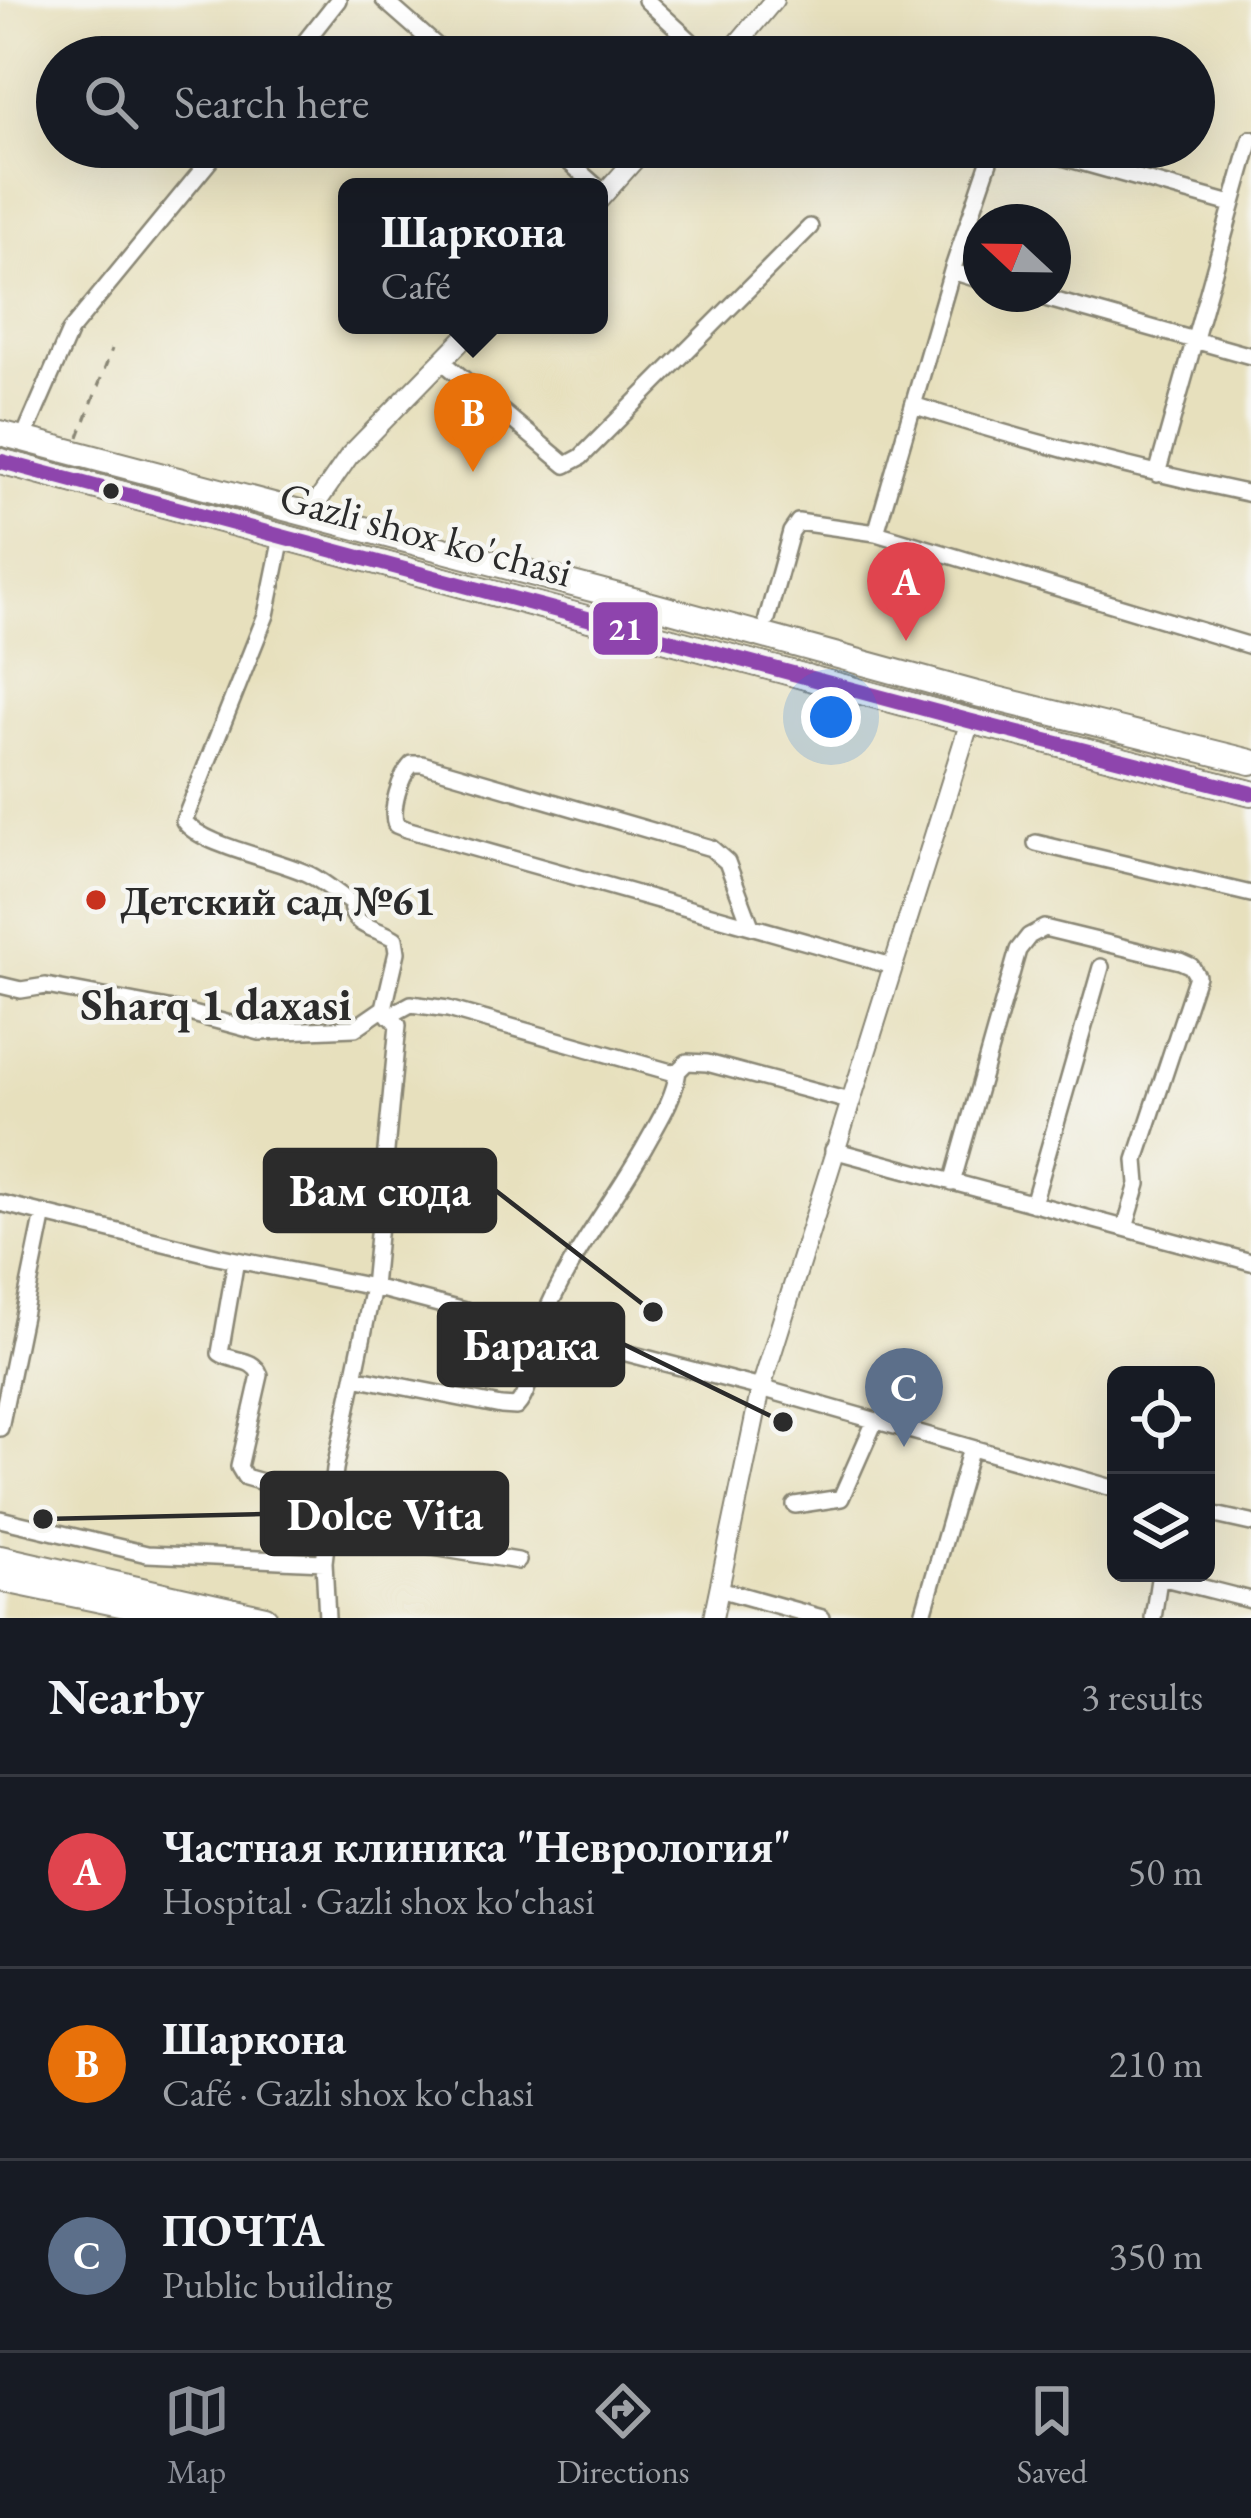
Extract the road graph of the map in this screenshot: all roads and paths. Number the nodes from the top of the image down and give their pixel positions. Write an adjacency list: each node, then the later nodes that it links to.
1 (338, 0): 5 (street)
2 (384, 0): 6 (street)
3 (646, 0): 7 (street)
4 (774, 0): 8 (street)
5 (309, 36)
6 (425, 36)
7 (685, 36)
8 (744, 36)
9 (1251, 139): 13 (street)
10 (204, 168): 24 (street)
11 (987, 168): 15 (street)
12 (1102, 168): 13 (street)
13 (1231, 204): 19 (street)
14 (810, 227): 22 (street)
15 (952, 271): 16 (street); 23 (street)
16 (963, 274)
17 (1071, 305): 19 (street)
18 (468, 334): 22 (street)
19 (1195, 341): 21 (street); 27 (street)
20 (112, 350): 25 (path)
21 (1251, 356)
22 (442, 361): 29 (street)
23 (913, 406): 27 (street); 30 (street)
24 (11, 436): 29 (main road, Gazli shox ko'chasi)
25 (79, 438)
26 (0, 461): 31 (main road, Gazli shox ko'chasi)
27 (1157, 474): 28 (street)
28 (1251, 494)
29 (309, 514): 35 (main road, Gazli shox ko'chasi)
30 (876, 533): 32 (street); 33 (street)
31 (282, 537): 34 (main road, Gazli shox ko'chasi); 43 (street)
32 (767, 619)
33 (1251, 646)
34 (970, 721): 36 (main road, Gazli shox ko'chasi); 40 (street)
35 (1251, 762)
36 (1251, 793)
37 (1036, 843): 38 (street)
38 (1251, 895)
39 (751, 926): 39 (street); 40 (street)
40 (892, 966): 45 (street)
41 (1101, 967): 49 (street)
42 (0, 985): 43 (street)
43 (386, 1012): 44 (street); 54 (street)
44 (678, 1071): 45 (street); 55 (street)
45 (849, 1100): 46 (street)
46 (833, 1150): 47 (street); 57 (street)
47 (952, 1183): 49 (street); 51 (street)
48 (0, 1203): 50 (street)
49 (1034, 1204): 51 (street)
50 (44, 1214): 52 (street); 59 (street)
51 (1125, 1228): 53 (street)
52 (236, 1260): 54 (street); 62 (street)
53 (1251, 1262)
54 (373, 1287): 55 (street); 56 (street)
55 (538, 1330): 56 (street); 57 (street)
56 (354, 1377): 62 (street)
57 (761, 1388): 58 (street); 74 (street)
58 (875, 1420): 60 (street); 63 (street)
59 (0, 1428)
60 (970, 1448): 61 (street); 82 (street)
61 (1107, 1487)
62 (332, 1502): 67 (street)
63 (796, 1504)
64 (1215, 1515): 66 (street)
65 (0, 1519): 70 (street)
66 (1251, 1523)
67 (329, 1530): 69 (street); 70 (street)
68 (0, 1558): 78 (main road)
69 (518, 1561)
70 (324, 1562): 79 (street)
71 (0, 1580): 76 (main road)
72 (1159, 1582): 83 (street)
73 (1185, 1582): 75 (street)
74 (719, 1589): 80 (street); 81 (street)
75 (1251, 1600)
76 (141, 1612): 77 (main road)
77 (188, 1618)
78 (266, 1618)
79 (327, 1618)
80 (713, 1618)
81 (822, 1618)
82 (922, 1618)
83 (1153, 1618)

